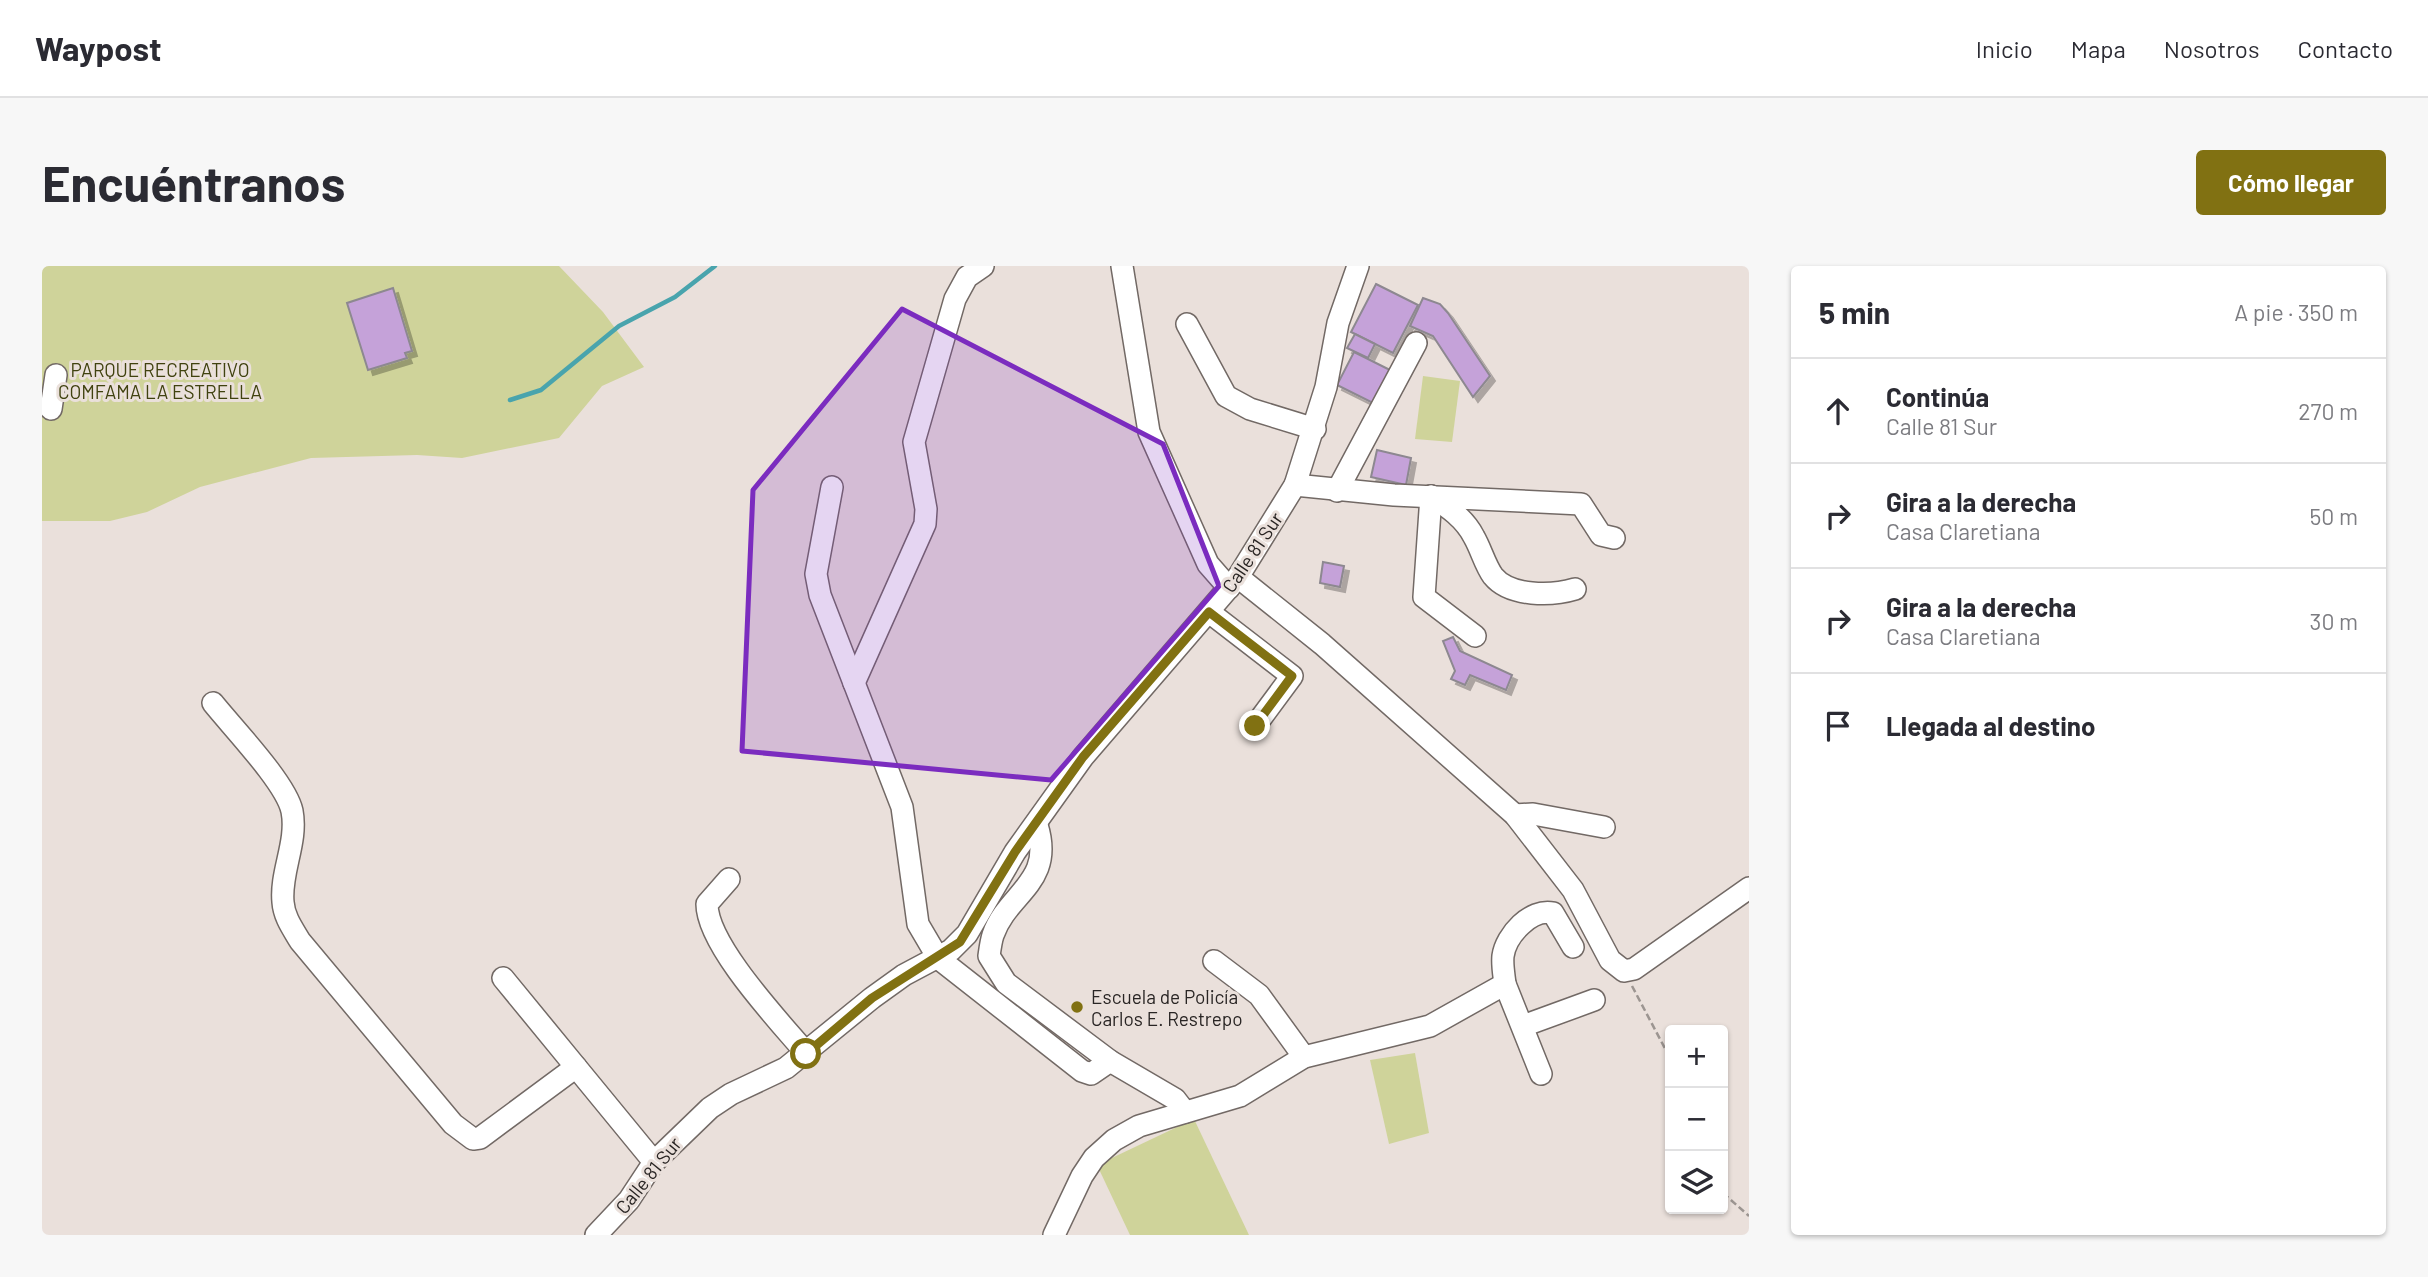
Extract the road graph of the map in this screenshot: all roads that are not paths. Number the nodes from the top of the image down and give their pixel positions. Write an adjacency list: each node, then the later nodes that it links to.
1 (984, 266): 18 (street)
2 (1122, 266): 14 (street)
3 (1358, 266): 8 (street, Calle 81 Sur)
4 (1187, 324): 8 (street)
5 (1416, 343): 11 (street)
6 (56, 375): 7 (street)
7 (51, 409)
8 (1315, 429): 9 (street, Calle 81 Sur)
9 (1295, 485): 11 (street); 14 (street, Calle 81 Sur)
10 (832, 487): 18 (street)
11 (1337, 491): 12 (street)
12 (1431, 496): 13 (street); 15 (street); 17 (street)
13 (1614, 538)
14 (1233, 582): 16 (street, Calle 81 Sur); 21 (street)
15 (1575, 589)
16 (1209, 612): 20 (street); 22 (street, Calle 81 Sur)
17 (1475, 636)
18 (854, 683): 27 (street)
19 (213, 703): 36 (street)
20 (1255, 726)
21 (1515, 816): 23 (street); 25 (street)
22 (1037, 825): 27 (street, Calle 81 Sur); 35 (street)
23 (1604, 827)
24 (730, 879): 33 (street)
25 (1749, 888)
26 (1573, 947): 30 (street)
27 (938, 957): 33 (street, Calle 81 Sur); 35 (street)
28 (1214, 961): 34 (street)
29 (503, 978): 36 (street)
30 (1505, 984): 32 (street); 34 (street)
31 (1594, 1000): 32 (street)
32 (1523, 1026): 37 (street)
33 (806, 1054): 39 (street, Calle 81 Sur)
34 (1304, 1057): 38 (street)
35 (1110, 1061): 38 (street)
36 (576, 1067): 39 (street)
37 (1541, 1074)
38 (1185, 1112): 41 (street)
39 (654, 1162): 40 (street, Calle 81 Sur)
40 (596, 1235)
41 (1054, 1235)

